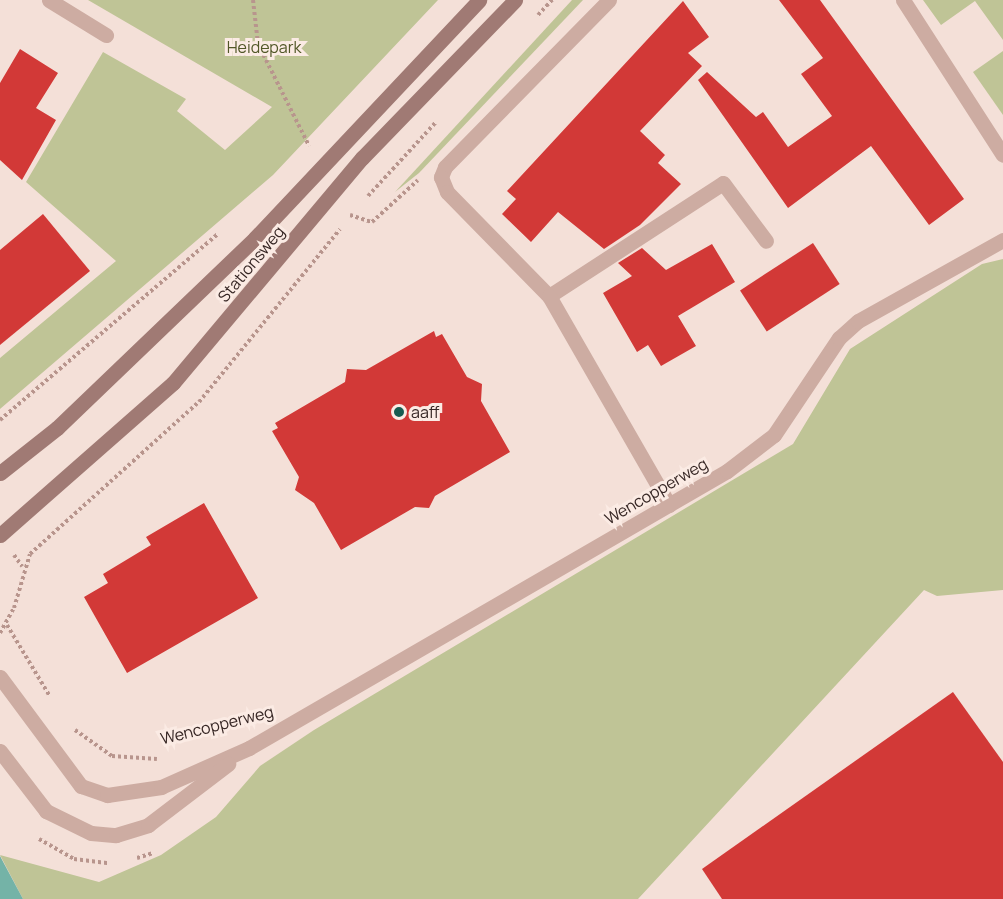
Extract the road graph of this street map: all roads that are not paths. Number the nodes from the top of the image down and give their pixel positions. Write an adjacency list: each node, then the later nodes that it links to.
1 (49, 0): 6 (street)
2 (479, 0): 11 (main road, Stationsweg)
3 (515, 0): 13 (main road, Stationsweg)
4 (609, 0): 10 (street)
5 (903, 0): 7 (street)
6 (106, 35)
7 (1003, 155)
8 (1003, 240): 12 (street, Wencopperweg)
9 (766, 241): 10 (street)
10 (549, 296): 12 (street)
11 (0, 473)
12 (669, 505): 15 (street, Wencopperweg)
13 (0, 535)
14 (0, 677): 15 (street, Wencopperweg)
15 (249, 748): 16 (street, Wencopperweg)
16 (0, 751)

